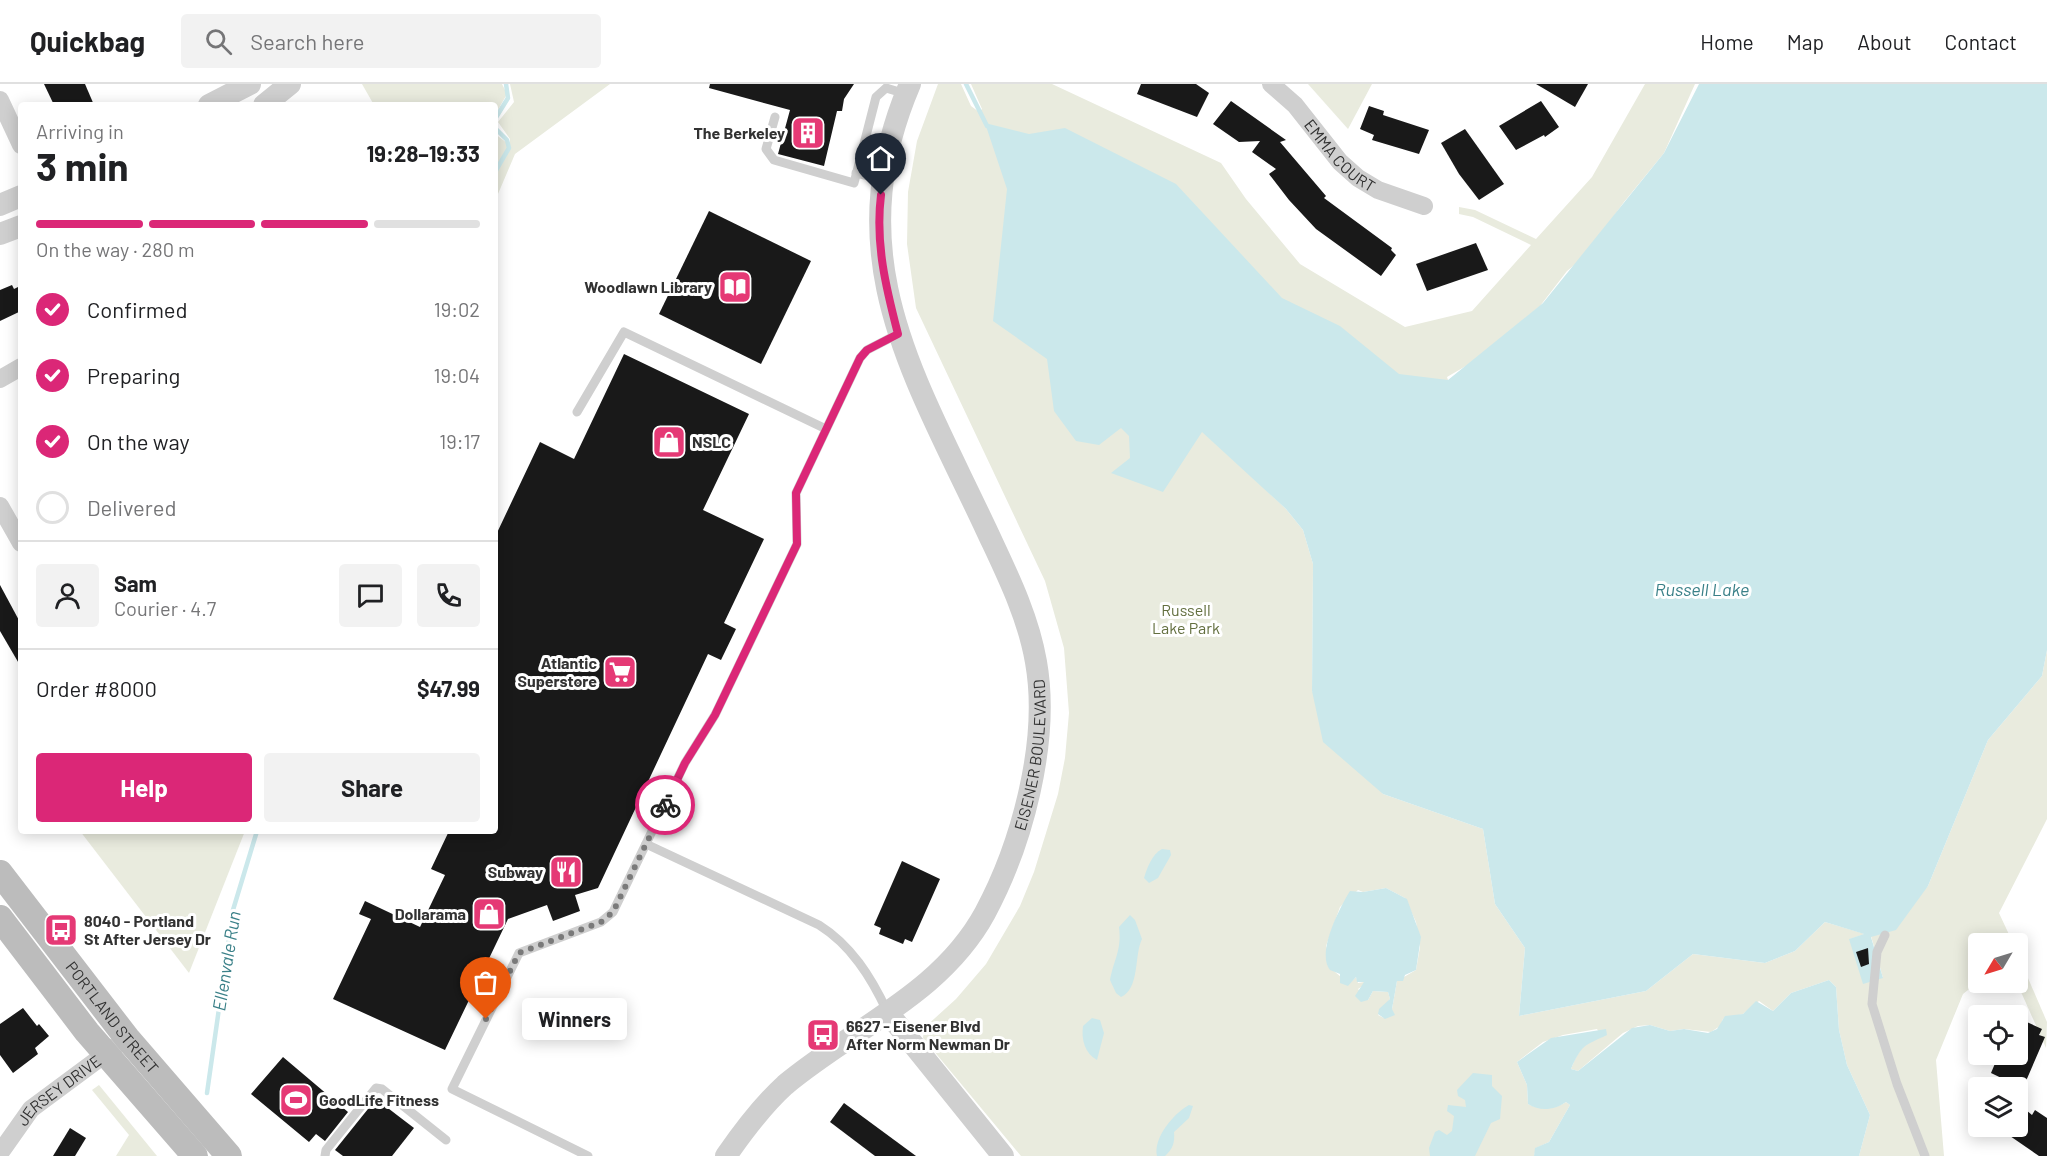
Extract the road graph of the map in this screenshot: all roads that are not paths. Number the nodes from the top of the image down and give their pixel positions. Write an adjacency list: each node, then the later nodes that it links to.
1 (290, 84): 8 (street)
2 (1271, 84): 15 (street, EMMA COURT)
3 (249, 85): 6 (street); 7 (street)
4 (908, 89): 11 (lane); 12 (street, EISENER BOULEVARD)
5 (0, 100): 10 (street)
6 (215, 102)
7 (261, 102)
8 (267, 102)
9 (775, 117): 11 (lane)
10 (18, 139)
11 (856, 173): 12 (lane)
12 (883, 180): 18 (street, EISENER BOULEVARD)
13 (18, 197): 14 (street)
14 (0, 205)
15 (1424, 206)
16 (18, 227): 17 (street)
17 (0, 234)
18 (898, 334): 22 (lane); 29 (street, EISENER BOULEVARD)
19 (18, 369): 20 (street)
20 (0, 379)
21 (577, 412): 22 (lane)
22 (826, 429): 25 (lane)
23 (0, 506): 24 (street)
24 (18, 538)
25 (646, 844): 29 (lane); 39 (lane)
26 (0, 873): 30 (main road, PORTLAND STREET)
27 (0, 918): 31 (main road, PORTLAND STREET)
28 (1885, 935): 41 (lane)
29 (888, 1013): 35 (street); 40 (street, EISENER BOULEVARD)
30 (127, 1038): 31 (street, JERSEY DRIVE); 37 (main road, PORTLAND STREET)
31 (106, 1053): 32 (street, JERSEY DRIVE); 36 (main road, PORTLAND STREET)
32 (5, 1129): 34 (street, JERSEY DRIVE)
33 (446, 1140): 38 (lane)
34 (0, 1153)
35 (995, 1153)
36 (195, 1156)
37 (230, 1156)
38 (325, 1156)
39 (588, 1156)
40 (726, 1156)
41 (1925, 1156)

